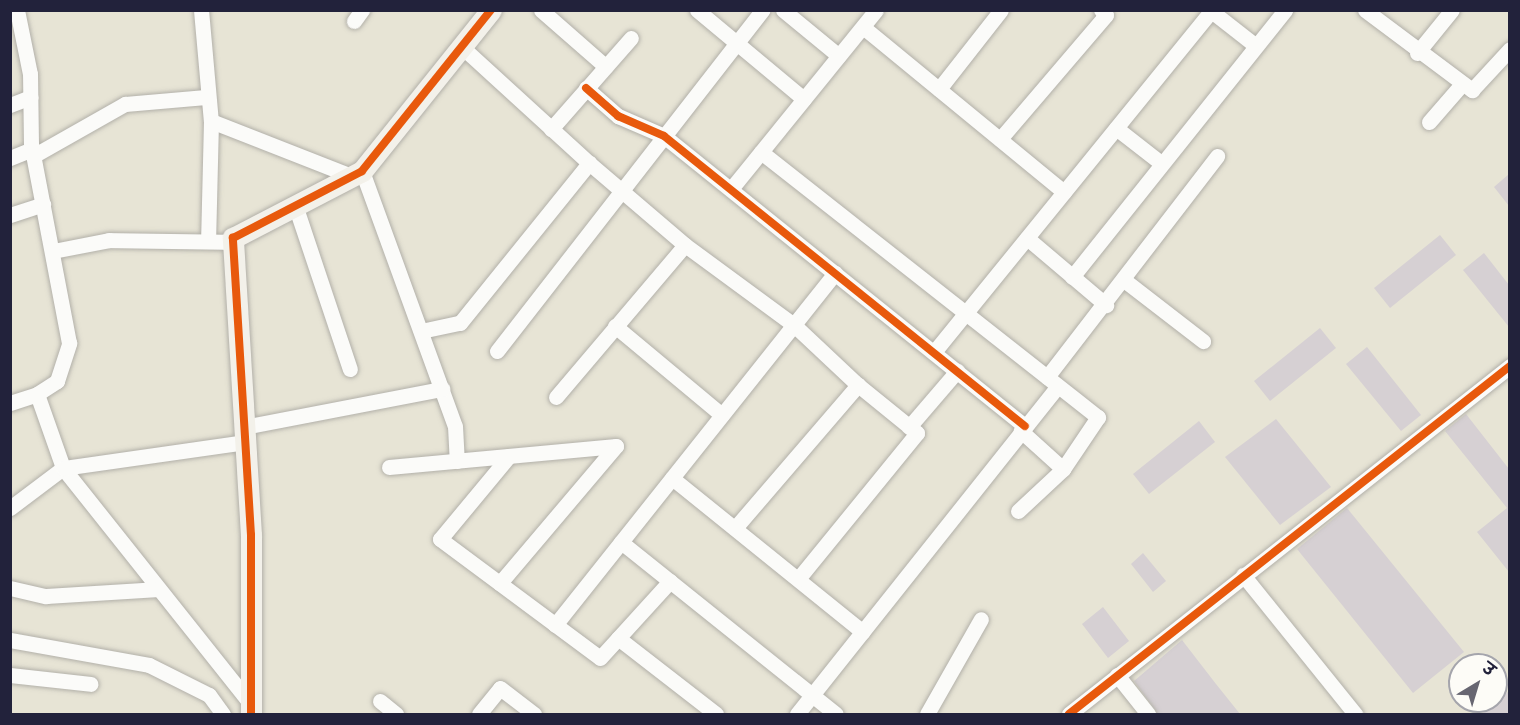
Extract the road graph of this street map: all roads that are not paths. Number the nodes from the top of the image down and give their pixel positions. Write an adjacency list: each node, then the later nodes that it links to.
1 (201, 10): 27 (street)
2 (491, 10): 19 (street)
3 (541, 10): 23 (street)
4 (697, 10): 17 (street)
5 (762, 10): 17 (street)
6 (783, 10): 22 (street)
7 (876, 10): 15 (street)
8 (1001, 10): 26 (street)
9 (1101, 10): 36 (street)
10 (1285, 10): 18 (street)
11 (1365, 10): 21 (street)
12 (1452, 10): 21 (street)
13 (14, 11): 28 (street)
14 (1211, 11): 18 (street); 33 (street)
15 (863, 27): 22 (street); 26 (street)
16 (631, 38): 23 (street)
17 (737, 43): 29 (street); 35 (street)
18 (1256, 46): 42 (street)
19 (462, 47): 34 (street); 43 (street)
20 (1509, 49): 24 (street)
21 (1417, 53): 24 (street)
22 (839, 56): 29 (street)
23 (606, 67): 25 (street)
24 (1462, 84): 32 (street)
25 (586, 88): 34 (street); 35 (street)
26 (939, 89): 36 (street)
27 (206, 96): 31 (street); 38 (street)
28 (30, 97): 30 (street); 38 (street)
29 (804, 99): 37 (street)
30 (10, 105)
31 (211, 121): 43 (street); 51 (street)
32 (1429, 122)
33 (1116, 128): 42 (street); 46 (street)
34 (551, 129): 41 (street)
35 (664, 136): 44 (street); 45 (street)
36 (1000, 139): 46 (street)
37 (761, 152): 44 (street); 59 (street)
38 (33, 153): 40 (street); 47 (street)
39 (1217, 156): 57 (street)
40 (10, 158)
41 (589, 163): 45 (street); 62 (street)
42 (1162, 164): 56 (street)
43 (356, 174): 48 (street); 62 (street)
44 (731, 189): 55 (street)
45 (621, 191): 53 (street); 64 (street)
46 (1064, 192): 50 (street)
47 (43, 204): 49 (street); 54 (street)
48 (295, 206): 52 (street); 67 (street)
49 (10, 215)
50 (1027, 238): 56 (street); 59 (street)
51 (208, 241): 52 (street); 54 (street)
52 (233, 242): 78 (street)
53 (685, 245): 60 (street); 61 (street)
54 (53, 250): 72 (street)
55 (835, 273): 60 (street); 65 (street)
56 (1072, 276): 58 (street)
57 (1124, 280): 58 (street); 63 (street)
58 (1106, 305): 69 (street)
59 (966, 313): 65 (street); 69 (street)
60 (794, 325): 70 (street); 75 (street)
61 (615, 326): 73 (street); 75 (street)
62 (421, 331): 71 (street)
63 (1203, 341)
64 (497, 351)
65 (934, 352): 68 (street)
66 (1509, 366): 89 (street)
67 (350, 369)
68 (957, 371): 76 (street); 77 (street)
69 (1052, 381): 77 (street); 83 (street)
70 (858, 385): 76 (street); 87 (street)
71 (442, 389): 78 (street); 80 (street)
72 (38, 394): 74 (street); 82 (street)
73 (556, 397)
74 (10, 403)
75 (722, 415): 84 (street)
76 (909, 426): 90 (street)
77 (1023, 429): 83 (street); 97 (street)
78 (245, 435): 82 (street); 105 (street)
79 (509, 456): 80 (street); 92 (street); 92 (street)
80 (457, 461): 81 (street)
81 (389, 467)
82 (63, 468): 85 (street); 94 (street)
83 (1063, 469): 86 (street)
84 (672, 478): 87 (street); 88 (street)
85 (10, 508)
86 (1018, 511)
87 (735, 528): 90 (street)
88 (621, 542): 91 (street); 96 (street)
89 (1243, 576): 101 (street); 116 (street)
90 (798, 579): 97 (street)
91 (670, 581): 98 (street); 103 (street)
92 (500, 582): 96 (street)
93 (10, 588): 94 (street)
94 (159, 589): 105 (street)
95 (981, 619): 113 (street)
96 (555, 625): 98 (street)
97 (863, 632): 103 (street)
98 (618, 638): 110 (street)
99 (10, 639): 106 (street)
100 (10, 675): 102 (street)
101 (1117, 675): 114 (street); 115 (street)
102 (92, 684)
103 (812, 696): 111 (street); 112 (street)
104 (380, 701): 107 (street)
105 (249, 710)
106 (223, 714)
107 (396, 714)
108 (479, 714): 109 (street)
109 (534, 714)
110 (716, 714)
111 (797, 714)
112 (836, 714)
113 (927, 714)
114 (1069, 714)
115 (1148, 714)
116 (1354, 714)

